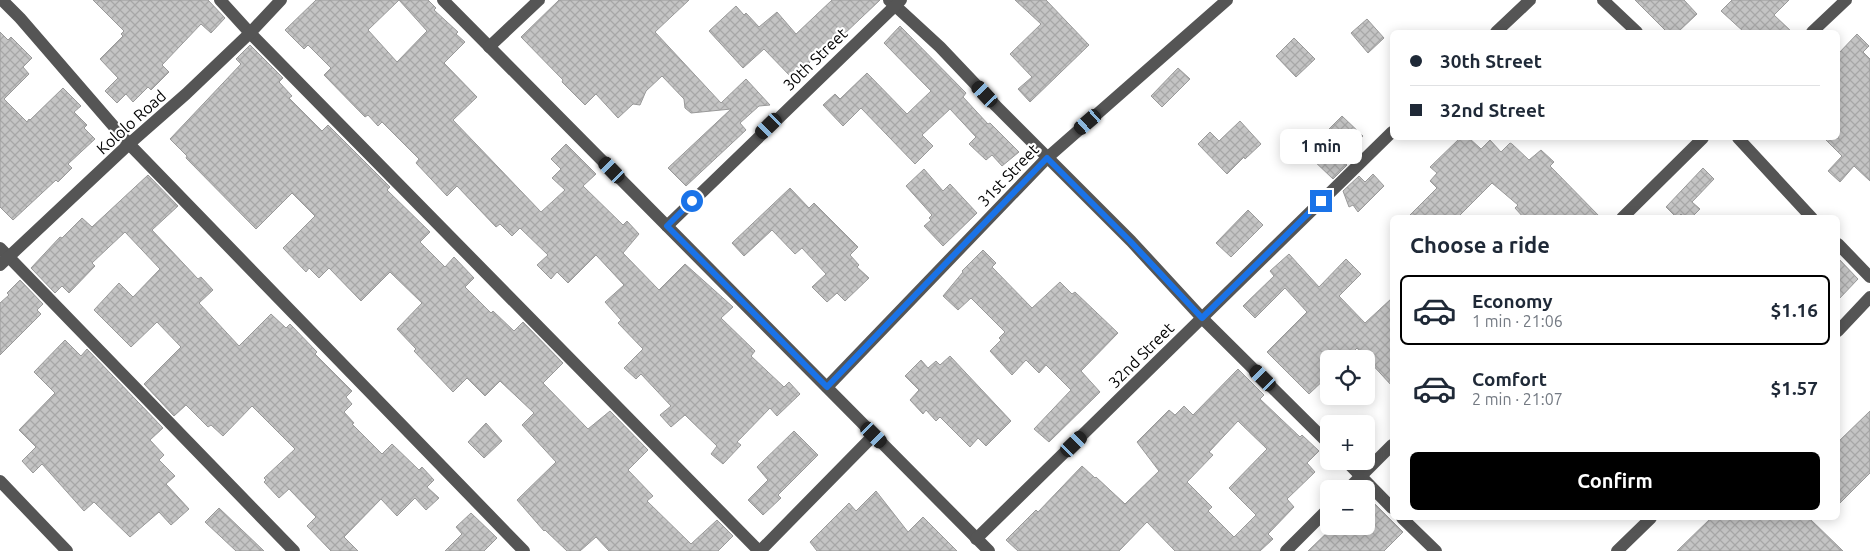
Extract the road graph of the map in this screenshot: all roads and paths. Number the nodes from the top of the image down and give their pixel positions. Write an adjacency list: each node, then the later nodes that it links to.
1 (2, 0): 19 (street)
2 (220, 0): 14 (street)
3 (281, 0): 14 (street, Kololo Road)
4 (443, 0): 15 (street)
5 (539, 0): 15 (street)
6 (1227, 0): 20 (street, 31st Street)
7 (1530, 0): 11 (street)
8 (1603, 0): 12 (street)
9 (1846, 0): 13 (street)
10 (895, 2): 20 (street); 23 (street, 30th Street)
11 (1498, 30)
12 (1635, 30)
13 (1814, 30)
14 (250, 33): 19 (street, Kololo Road); 46 (street)
15 (489, 47): 23 (street)
16 (1390, 134): 28 (street, 32nd Street)
17 (1701, 140): 21 (street)
18 (1740, 140): 22 (street)
19 (129, 144): 25 (street, Kololo Road); 45 (street)
20 (1047, 158): 28 (street); 30 (street, 31st Street)
21 (1625, 215)
22 (1809, 215)
23 (667, 226): 30 (street)
24 (1840, 246): 26 (street)
25 (3, 257): 44 (street)
26 (1870, 277)
27 (1870, 297): 29 (street)
28 (1202, 318): 32 (street); 42 (street, 32nd Street)
29 (1840, 329)
30 (827, 387): 31 (street)
31 (874, 435): 42 (street); 46 (street)
32 (1320, 435)
33 (1390, 446): 35 (street)
34 (1354, 470): 35 (street)
35 (1360, 476): 36 (street); 38 (street)
36 (1356, 480)
37 (0, 481): 43 (street)
38 (1390, 506)
39 (1320, 517): 48 (street)
40 (1404, 520): 49 (street)
41 (1649, 520): 50 (street)
42 (976, 538): 47 (street)
43 (67, 551)
44 (294, 551)
45 (524, 551)
46 (760, 551)
47 (989, 551)
48 (1286, 551)
49 (1436, 551)
50 (1618, 551)

